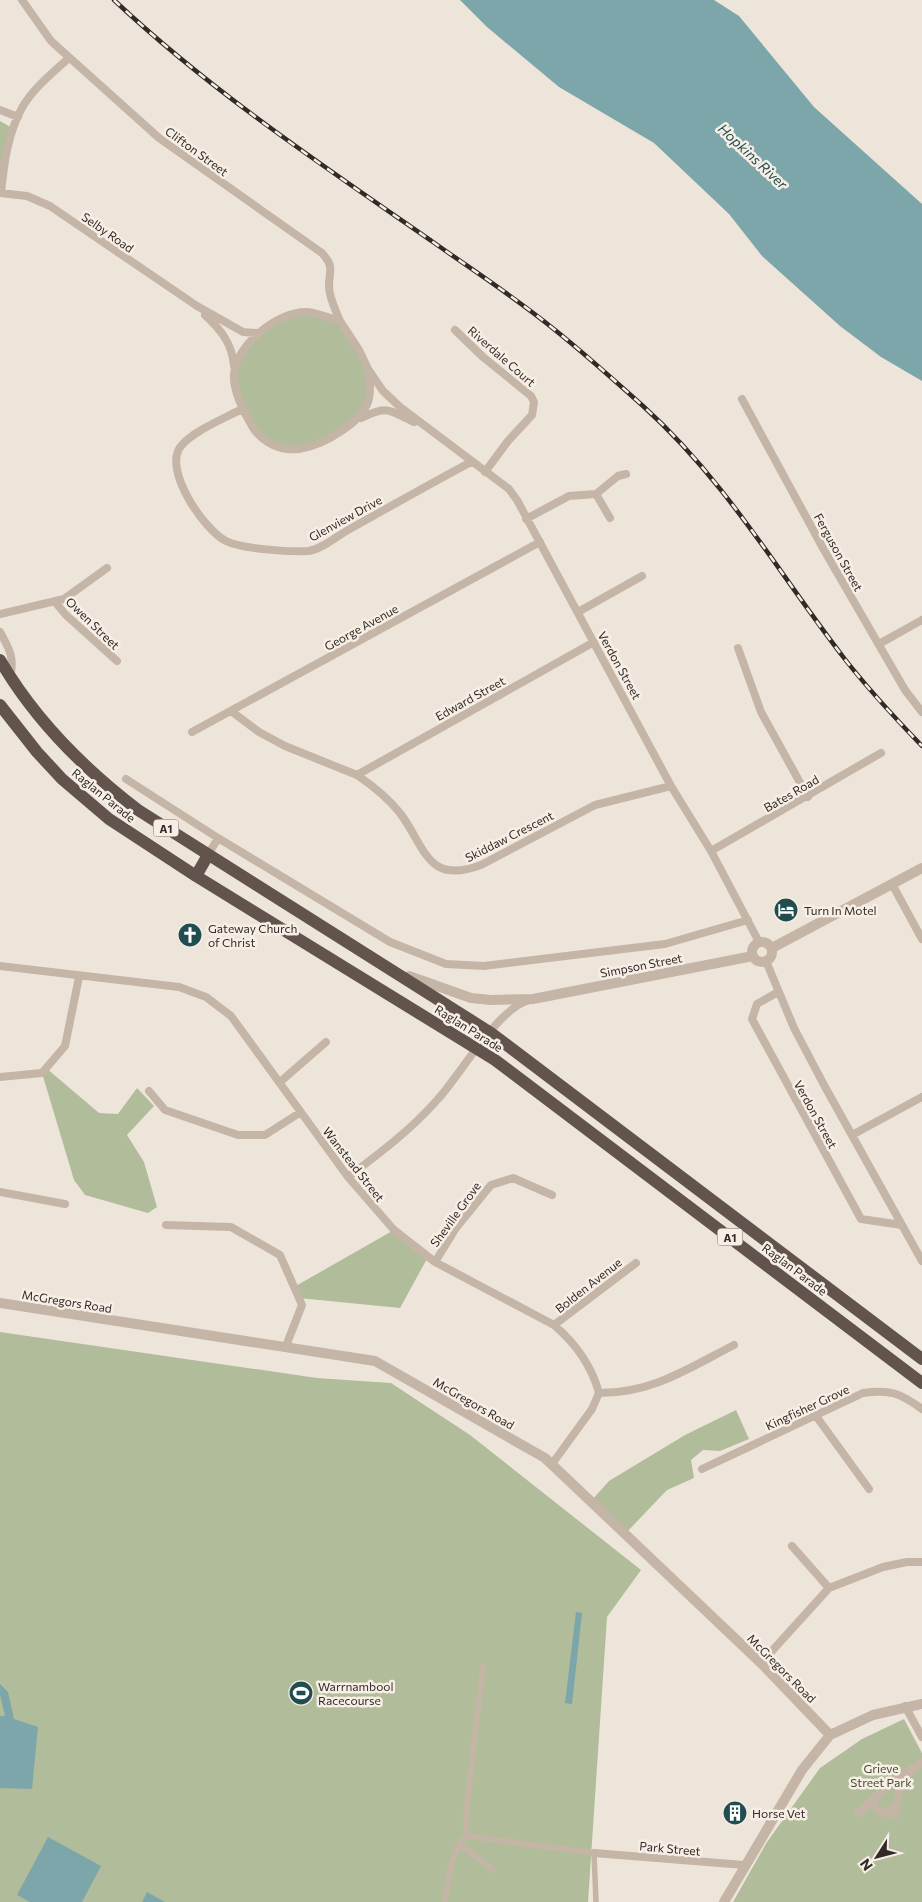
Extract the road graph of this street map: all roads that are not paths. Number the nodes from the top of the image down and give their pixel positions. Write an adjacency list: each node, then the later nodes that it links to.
1 (22, 0): 2 (street, Clifton Street)
2 (69, 58): 4 (street); 7 (street, Clifton Street)
3 (0, 110): 4 (street)
4 (18, 117): 5 (street)
5 (1, 193): 6 (street, Selby Road)
6 (197, 306): 9 (street, Selby Road); 11 (street, Selby Road)
7 (340, 321): 9 (street); 10 (street)
8 (456, 330): 17 (street, Riverdale Court)
9 (257, 333): 11 (street)
10 (368, 369): 14 (street); 15 (street, Verdon Street)
11 (234, 370): 13 (street)
12 (742, 399): 31 (street, Ferguson Street)
13 (242, 409): 14 (street); 16 (street, Glenview Drive)
14 (360, 418): 15 (street, Verdon Street)
15 (428, 428): 16 (street, Verdon Street)
16 (471, 462): 17 (street, Verdon Street)
17 (485, 472): 20 (street, Verdon Street)
18 (626, 474): 19 (street)
19 (596, 494): 20 (street); 21 (street)
20 (526, 518): 22 (street, Verdon Street)
21 (610, 518)
22 (540, 542): 26 (street, Verdon Street); 37 (street, George Avenue)
23 (107, 568): 25 (street)
24 (642, 576): 26 (street)
25 (55, 602): 27 (street); 34 (street, Owen Street)
26 (578, 612): 30 (street, Verdon Street)
27 (0, 614)
28 (922, 620): 31 (street)
29 (0, 632): 35 (street)
30 (594, 642): 41 (street, Edward Street); 43 (street, Verdon Street)
31 (879, 644): 38 (street, Ferguson Street)
32 (738, 648): 44 (street)
33 (0, 660): 35 (highway, Raglan Parade / A1)
34 (117, 661)
35 (10, 677): 47 (highway, Raglan Parade / A1)
36 (0, 705): 49 (highway, Raglan Parade / A1)
37 (231, 711): 39 (street, George Avenue); 41 (street, Skiddaw Crescent)
38 (922, 712)
39 (192, 732)
40 (881, 753): 44 (street, Bates Road)
41 (357, 775): 43 (street, Skiddaw Crescent)
42 (126, 779): 45 (street)
43 (671, 786): 46 (street, Verdon Street)
44 (808, 797): 46 (street, Bates Road)
45 (218, 838): 47 (street); 51 (street)
46 (712, 851): 51 (street, Verdon Street)
47 (208, 855): 49 (highway); 55 (highway, Raglan Parade / A1)
48 (922, 868): 50 (street)
49 (196, 876): 64 (highway, Raglan Parade / A1)
50 (892, 884): 52 (street); 54 (street)
51 (748, 920): 53 (street, Verdon Street)
52 (922, 939)
53 (759, 942): 54 (street); 56 (street)
54 (772, 948): 57 (street)
55 (369, 954): 61 (street, Simpson Street); 62 (highway, Raglan Parade / A1)
56 (753, 956): 57 (street); 61 (street, Simpson Street)
57 (766, 962): 60 (street, Verdon Street)
58 (0, 966): 59 (street, Wanstead Street)
59 (79, 977): 65 (street); 66 (street, Wanstead Street)
60 (778, 992): 70 (street, Verdon Street); 76 (street, Verdon Street)
61 (533, 999): 62 (street, Simpson Street)
62 (491, 1033): 64 (street, Simpson Street); 84 (highway, Raglan Parade / A1)
63 (326, 1042): 66 (street)
64 (476, 1050): 71 (street, Simpson Street); 85 (highway, Raglan Parade / A1)
65 (0, 1077)
66 (280, 1082): 69 (street, Wanstead Street)
67 (149, 1091): 69 (street)
68 (922, 1097): 70 (street)
69 (301, 1112): 71 (street, Wanstead Street)
70 (852, 1135): 76 (street, Verdon Street)
71 (348, 1177): 78 (street, Wanstead Street)
72 (0, 1192): 74 (street)
73 (552, 1195): 78 (street, Sheville Grove)
74 (65, 1204)
75 (166, 1224): 83 (street)
76 (902, 1226): 77 (street, Verdon Street)
77 (922, 1261)
78 (435, 1262): 81 (street, Wanstead Street)
79 (636, 1262): 81 (street, Bolden Avenue)
80 (0, 1304): 83 (street, McGregors Road)
81 (554, 1325): 86 (street, Wanstead Street)
82 (734, 1344): 86 (street)
83 (286, 1346): 89 (street, McGregors Road)
84 (922, 1359)
85 (922, 1383)
86 (600, 1393): 89 (street)
87 (922, 1409): 88 (street, Kingfisher Grove)
88 (816, 1416): 90 (street, Kingfisher Grove); 91 (street)
89 (552, 1464): 95 (street, McGregors Road)
90 (702, 1469)
91 (869, 1489)
92 (792, 1546): 94 (street)
93 (922, 1562): 94 (street)
94 (829, 1588): 95 (street)
95 (762, 1663): 99 (street, McGregors Road)
96 (484, 1668): 107 (street)
97 (922, 1704): 98 (street)
98 (905, 1706): 99 (street); 100 (street)
99 (830, 1735): 110 (street)
100 (922, 1737)
101 (922, 1762): 102 (street)
102 (911, 1769): 103 (street); 104 (street)
103 (873, 1801): 104 (street); 105 (street)
104 (896, 1806): 106 (street)
105 (858, 1813)
106 (895, 1815)
107 (466, 1836): 108 (street); 109 (street)
108 (457, 1848): 111 (street); 112 (street)
109 (594, 1853): 110 (street, Park Street); 113 (street)
110 (744, 1865): 114 (street)
111 (493, 1870)
112 (445, 1902)
113 (596, 1902)
114 (724, 1902)

